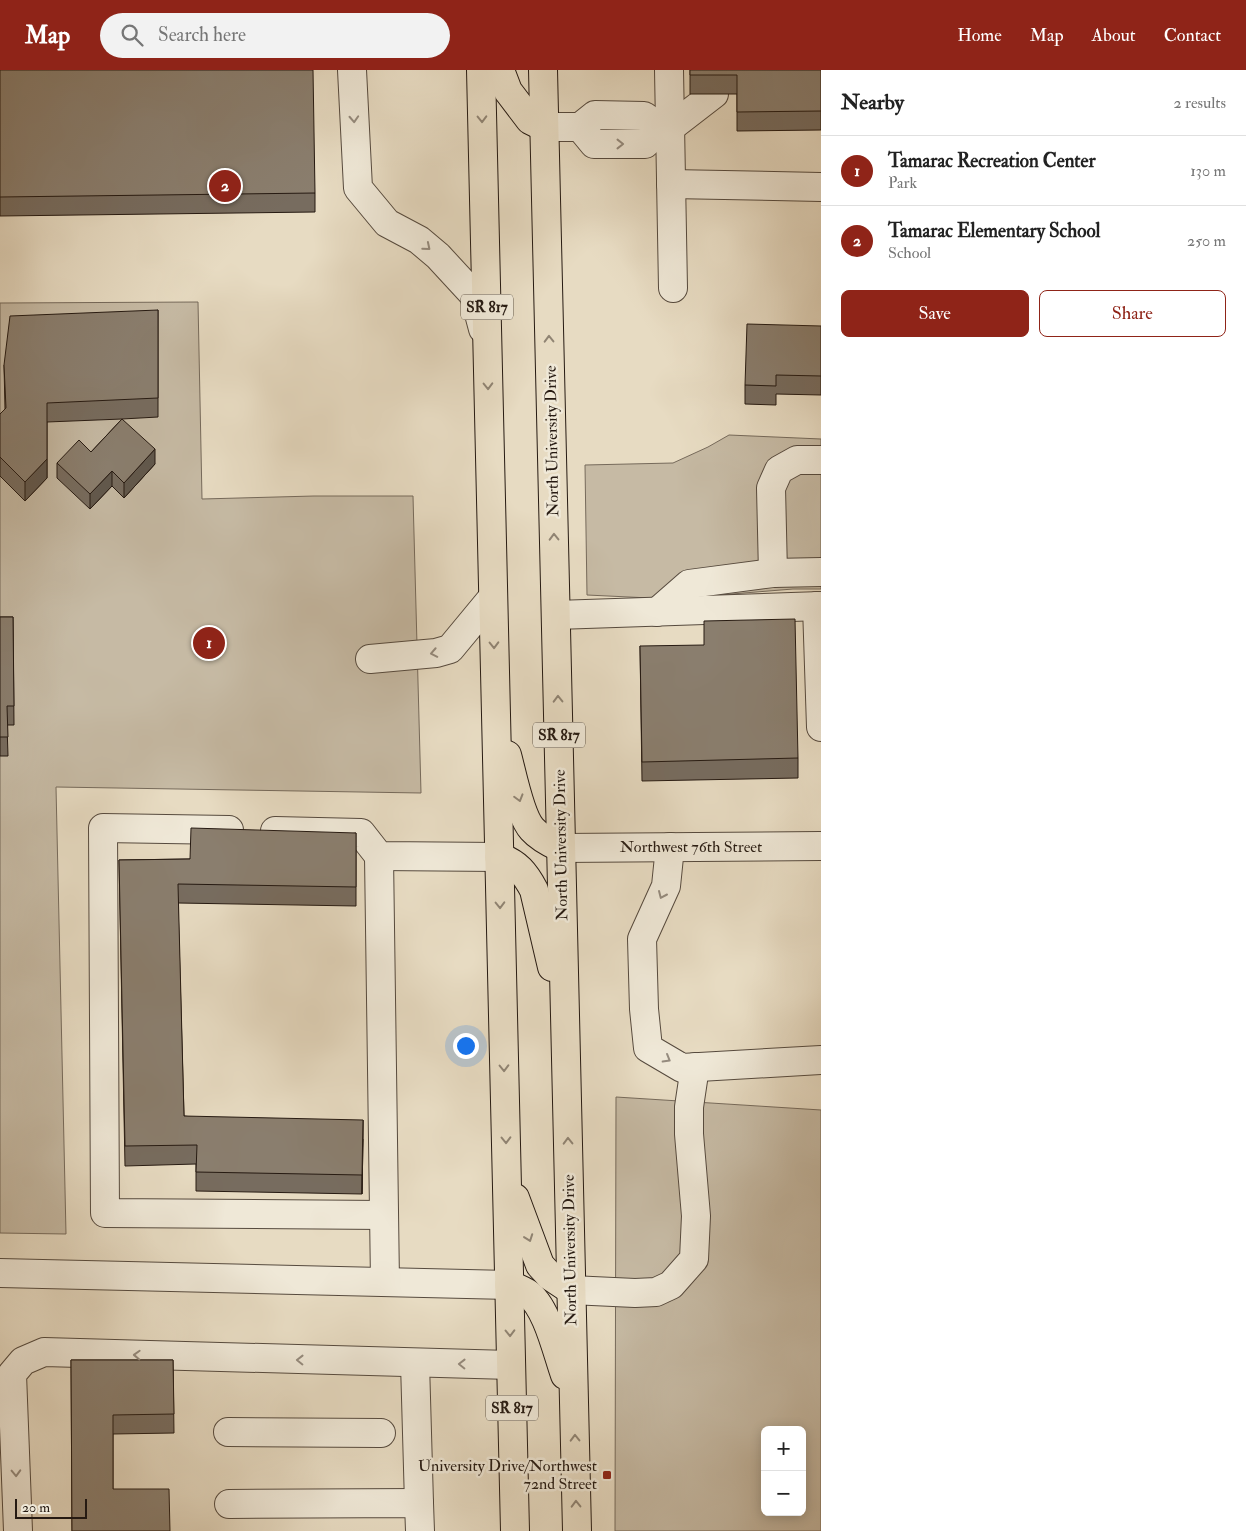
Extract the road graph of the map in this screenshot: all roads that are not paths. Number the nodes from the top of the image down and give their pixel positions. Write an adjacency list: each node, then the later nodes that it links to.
1 (352, 70): 12 (street, one-way to 12)
2 (481, 70): 12 (main road, SR 817, one-way to 12)
3 (500, 70): 7 (main road)
4 (543, 70): 7 (main road, North University Drive / SR 817)
5 (669, 70): 8 (street)
6 (714, 94): 8 (street)
7 (544, 127): 8 (street); 19 (main road, North University Drive / SR 817, one-way to 7)
8 (665, 128): 9 (street)
9 (671, 184): 10 (street); 11 (street)
10 (821, 186)
11 (673, 288)
12 (488, 345): 16 (main road, SR 817, one-way to 16)
13 (821, 460): 14 (street)
14 (773, 572): 15 (street); 18 (street)
15 (821, 572)
16 (493, 597): 20 (street, one-way to 20); 21 (main road, SR 817, one-way to 21)
17 (819, 606): 18 (street); 22 (street)
18 (657, 612): 19 (street)
19 (556, 615): 25 (main road, North University Drive / SR 817, one-way to 19)
20 (370, 658)
21 (496, 717): 25 (main road, one-way to 25); 27 (main road, SR 817)
22 (821, 727)
23 (821, 846): 24 (street, Northwest 76th Street)
24 (670, 847): 25 (street, Northwest 76th Street); 30 (street, one-way to 30)
25 (561, 848): 28 (main road, North University Drive / SR 817)
26 (379, 856): 27 (street); 32 (street); 32 (street)
27 (499, 856): 28 (main road); 31 (main road, SR 817, one-way to 31)
28 (565, 1029): 36 (main road, North University Drive / SR 817, one-way to 28)
29 (821, 1060): 30 (street)
30 (694, 1067): 36 (street)
31 (507, 1175): 35 (main road, SR 817); 36 (main road, one-way to 36)
32 (384, 1214): 34 (street)
33 (0, 1273): 34 (street)
34 (385, 1282): 35 (street)
35 (509, 1284): 38 (main road, SR 817, one-way to 38); 39 (main road)
36 (571, 1290): 39 (main road, North University Drive / SR 817)
37 (414, 1363): 38 (street, one-way to 37); 42 (street); 44 (street, one-way to 44)
38 (511, 1365): 46 (main road, SR 817)
39 (574, 1400): 47 (main road, North University Drive / SR 817, one-way to 39)
40 (228, 1432): 41 (street)
41 (381, 1432)
42 (418, 1503): 43 (street); 45 (street)
43 (230, 1504)
44 (18, 1531)
45 (420, 1531)
46 (515, 1531)
47 (577, 1531)

